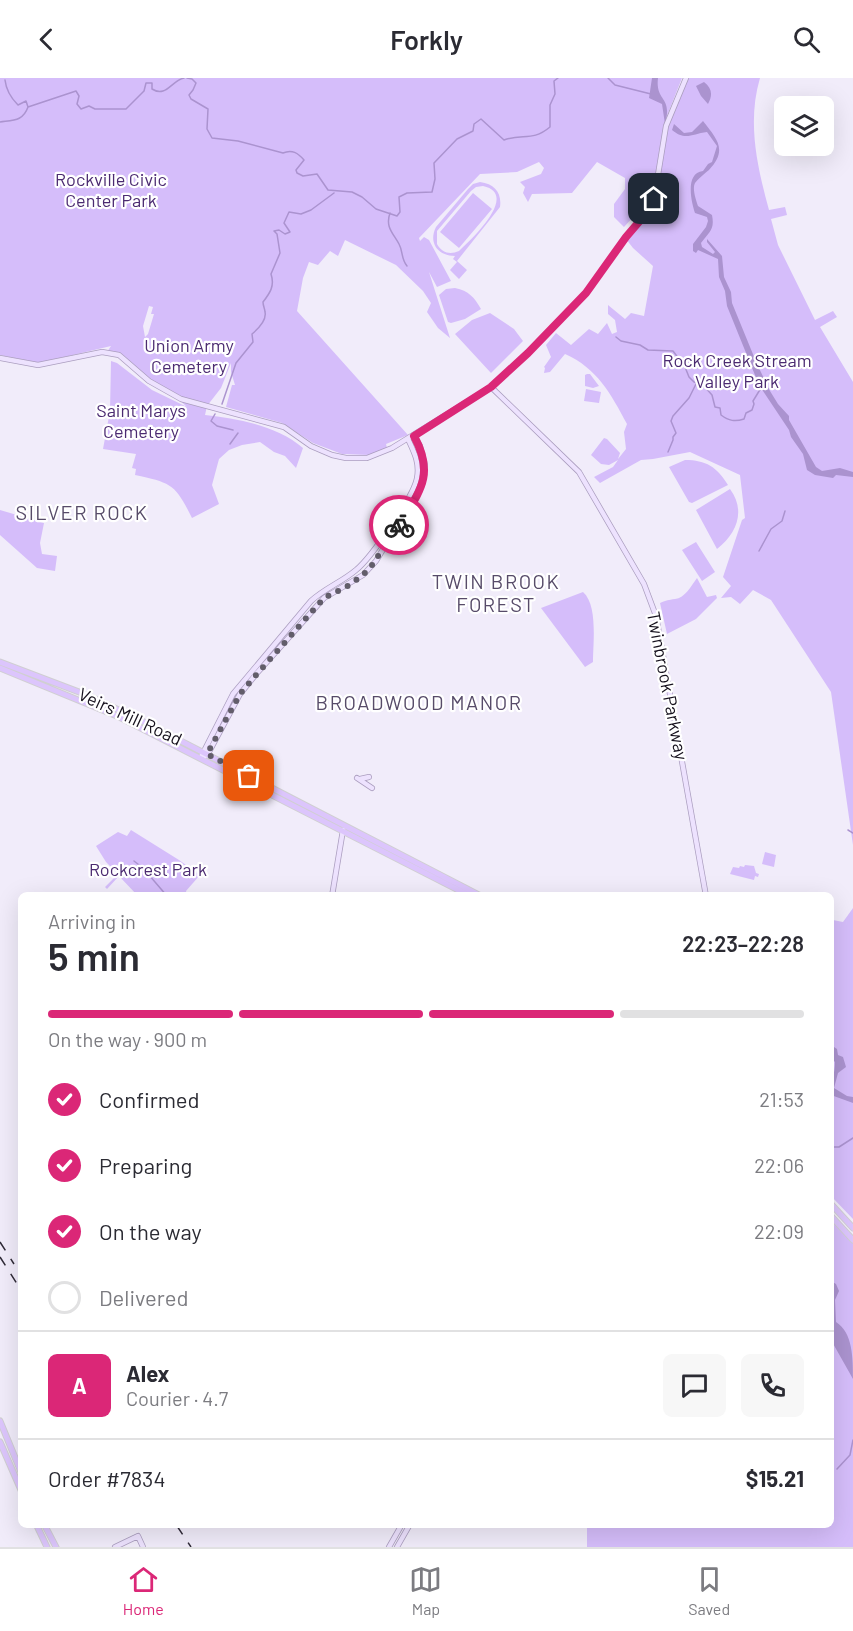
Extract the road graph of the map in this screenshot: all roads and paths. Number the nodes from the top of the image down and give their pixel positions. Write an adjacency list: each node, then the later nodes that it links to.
1 (686, 78): 3 (street)
2 (0, 358): 5 (street)
3 (491, 387): 4 (street); 16 (street, Twinbrook Parkway)
4 (414, 436): 5 (street); 8 (street)
5 (408, 439): 8 (street)
6 (0, 662): 8 (main road, Veirs Mill Road)
7 (0, 668): 8 (main road, Veirs Mill Road)
8 (204, 755): 11 (main road, Veirs Mill Road)
9 (369, 777): 10 (street)
10 (372, 788)
11 (344, 828): 12 (main road, Veirs Mill Road); 13 (street)
12 (459, 887): 14 (main road, Veirs Mill Road); 15 (main road, Veirs Mill Road)
13 (333, 892)
14 (465, 892)
15 (471, 892)
16 (705, 892)
17 (834, 1207): 19 (main road)
18 (834, 1219): 20 (main road)
19 (853, 1228)
20 (853, 1240)
21 (1, 1424): 23 (main road)
22 (0, 1442): 24 (main road)
23 (18, 1465)
24 (18, 1483)
25 (38, 1528): 29 (main road)
26 (46, 1528): 30 (main road)
27 (400, 1528): 33 (street)
28 (408, 1528): 34 (street)
29 (47, 1547)
30 (56, 1547)
31 (115, 1547): 32 (street)
32 (143, 1547)
33 (389, 1547)
34 (397, 1547)

